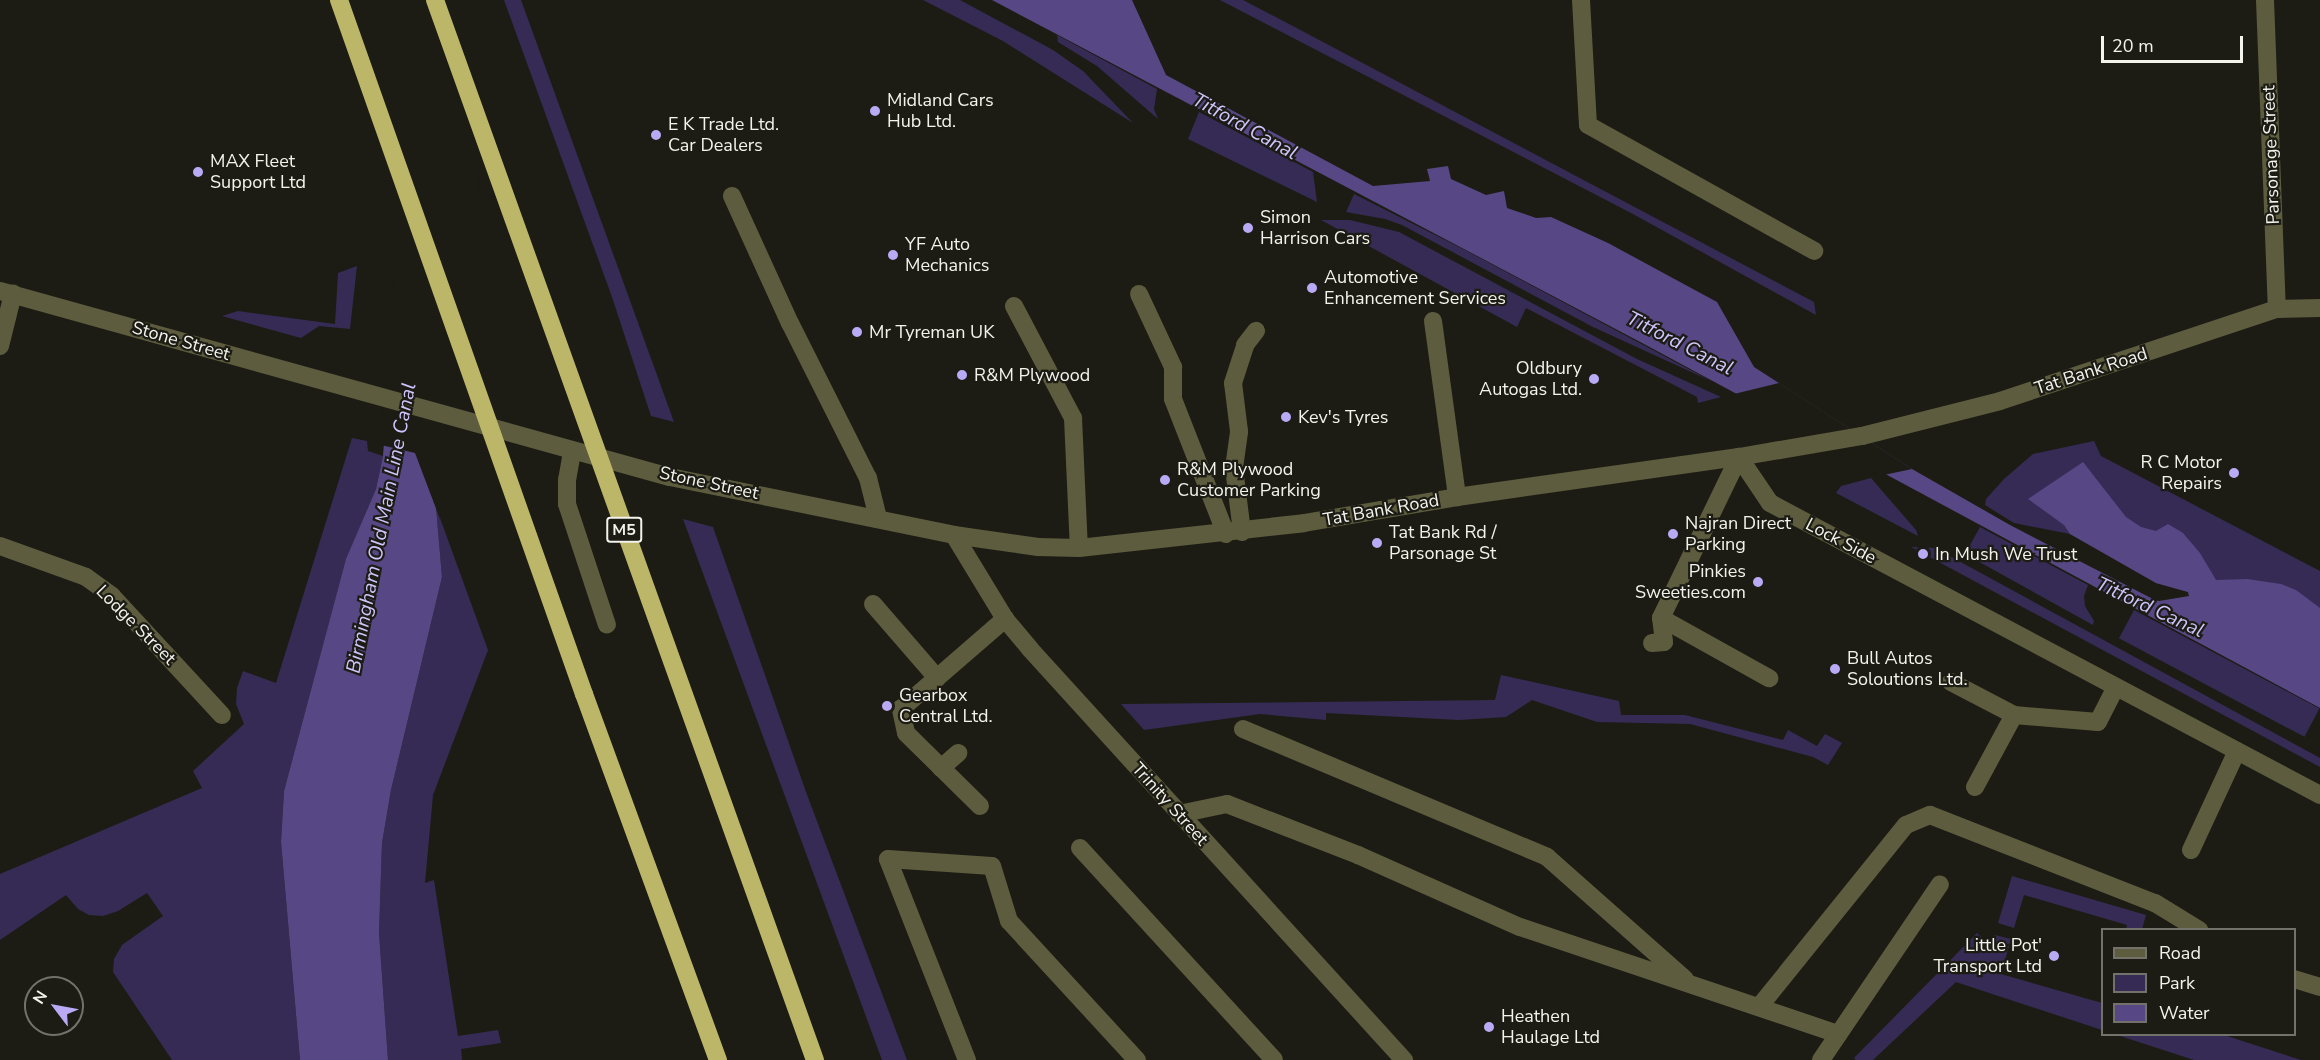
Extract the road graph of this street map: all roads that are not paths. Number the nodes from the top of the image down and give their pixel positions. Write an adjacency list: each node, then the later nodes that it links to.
1 (339, 0): 51 (highway)
2 (435, 0): 52 (highway, M5)
3 (1581, 0): 6 (street)
4 (2265, 0): 11 (street, Parsonage Street)
5 (732, 196): 18 (street)
6 (1814, 251)
7 (7, 292): 14 (street); 15 (street, Stone Street)
8 (1139, 294): 19 (street)
9 (1014, 306): 22 (street)
10 (2320, 308): 11 (street, Tat Bank Road)
11 (2277, 309): 16 (street, Tat Bank Road)
12 (1433, 321): 17 (street)
13 (1256, 331): 19 (street)
14 (0, 346)
15 (572, 452): 18 (street, Stone Street); 26 (street)
16 (1739, 458): 17 (street, Tat Bank Road); 24 (street); 31 (street, Lock Side)
17 (1457, 497): 19 (street, Tat Bank Road)
18 (878, 518): 20 (street, Stone Street)
19 (1234, 533): 22 (street, Tat Bank Road)
20 (954, 535): 22 (street, Tat Bank Road); 25 (street, Trinity Street)
21 (0, 546): 33 (street, Lodge Street)
22 (1079, 548)
23 (873, 604): 28 (street)
24 (1661, 618): 27 (street); 29 (street)
25 (1005, 619): 28 (street); 41 (street, Trinity Street)
26 (606, 625)
27 (1652, 643)
28 (938, 678): 37 (street)
29 (1769, 678)
30 (1951, 682): 32 (street)
31 (2116, 687): 32 (street); 35 (street, Lock Side)
32 (2014, 714): 38 (street)
33 (222, 716)
34 (1243, 729): 47 (street)
35 (2237, 751): 39 (street, Lock Side); 43 (street)
36 (958, 753): 37 (street)
37 (941, 768): 40 (street)
38 (1975, 787)
39 (2320, 795)
40 (980, 806)
41 (1179, 814): 47 (street); 56 (street, Trinity Street)
42 (1080, 848): 55 (street)
43 (2191, 850)
44 (1940, 884): 50 (street)
45 (2196, 928): 49 (street)
46 (2296, 979): 48 (street)
47 (1692, 985): 49 (street)
48 (2320, 987)
49 (1759, 1007): 50 (street)
50 (1838, 1034): 57 (street)
51 (718, 1060)
52 (815, 1060)
53 (967, 1060): 54 (street)
54 (1137, 1060)
55 (1274, 1060)
56 (1404, 1060)
57 (1821, 1060)

